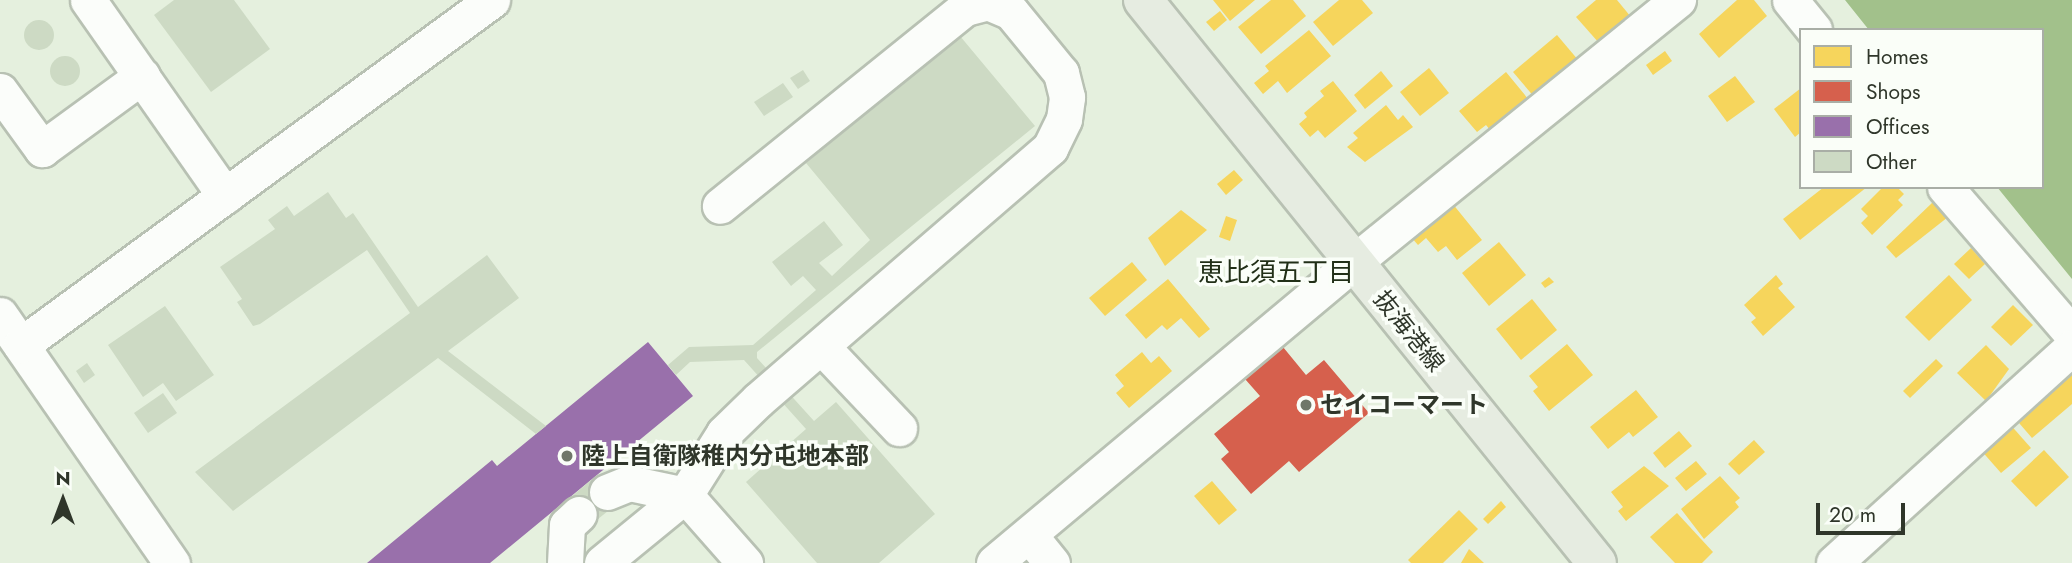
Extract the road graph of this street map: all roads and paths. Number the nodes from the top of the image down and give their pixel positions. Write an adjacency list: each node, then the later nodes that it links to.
1 (88, 0): 7 (street)
2 (492, 0): 10 (street)
3 (1143, 0): 12 (main road, 抜海港線)
4 (1678, 0): 12 (street)
5 (1790, 0): 6 (street)
6 (1812, 28)
7 (142, 76): 8 (street); 10 (street)
8 (0, 91)
9 (1947, 189): 14 (street)
10 (225, 196): 15 (street)
11 (720, 206): 16 (street)
12 (1353, 262): 22 (street); 30 (main road, 抜海港線)
13 (0, 315): 15 (street)
14 (2072, 334)
15 (21, 345): 24 (street)
16 (822, 347): 18 (street); 20 (street)
17 (2072, 347): 23 (street)
18 (899, 428)
19 (607, 492): 20 (street)
20 (685, 495): 26 (street); 27 (street)
21 (579, 514): 25 (street)
22 (1030, 536): 28 (street); 29 (street)
23 (1848, 559)
24 (172, 563)
25 (565, 563)
26 (602, 563)
27 (745, 563)
28 (994, 563)
29 (1052, 563)
30 (1597, 563)

